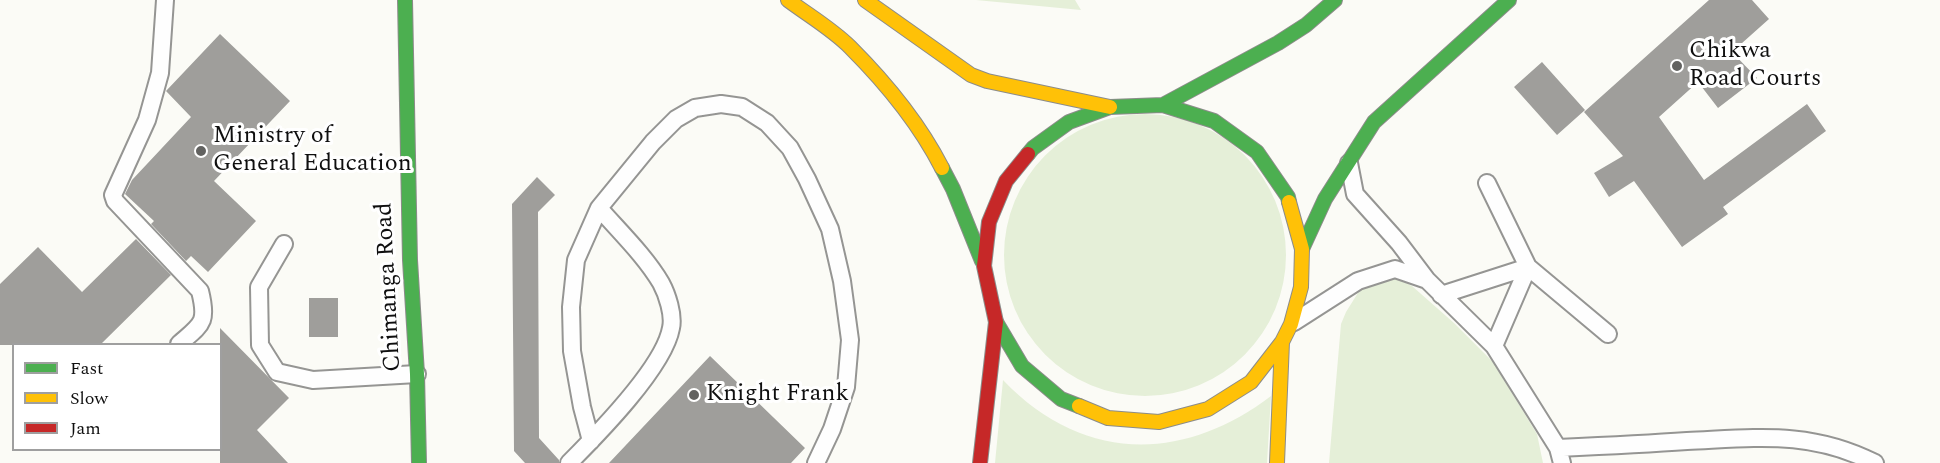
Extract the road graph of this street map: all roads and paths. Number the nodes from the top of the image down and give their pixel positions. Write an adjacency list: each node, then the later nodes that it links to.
1 (165, 0): 22 (lane)
2 (405, 0): 24 (main road, Chimanga Road)
3 (788, 0): 14 (main road)
4 (865, 0): 8 (main road)
5 (1335, 0): 7 (main road)
6 (1509, 0): 9 (main road)
7 (1163, 105): 8 (main road); 13 (main road)
8 (1110, 107): 14 (main road)
9 (1349, 161): 13 (main road); 16 (lane)
10 (1487, 183): 15 (lane)
11 (599, 208): 25 (lane); 25 (lane); 29 (lane)
12 (284, 244): 24 (lane)
13 (1302, 249): 19 (main road)
14 (984, 266): 18 (main road)
15 (1528, 267): 17 (lane); 20 (lane); 23 (lane)
16 (1427, 280): 17 (lane); 19 (lane)
17 (1441, 295): 23 (lane)
18 (996, 322): 21 (main road); 30 (main road)
19 (1291, 324): 21 (main road)
20 (1608, 334)
21 (1282, 342): 31 (main road)
22 (181, 343)
23 (1494, 346): 26 (lane)
24 (417, 374): 27 (main road, Chimanga Road)
25 (591, 441): 28 (lane)
26 (1560, 456): 32 (lane)
27 (419, 463)
28 (569, 463)
29 (816, 463)
30 (980, 463)
31 (1277, 463)
32 (1875, 463)

